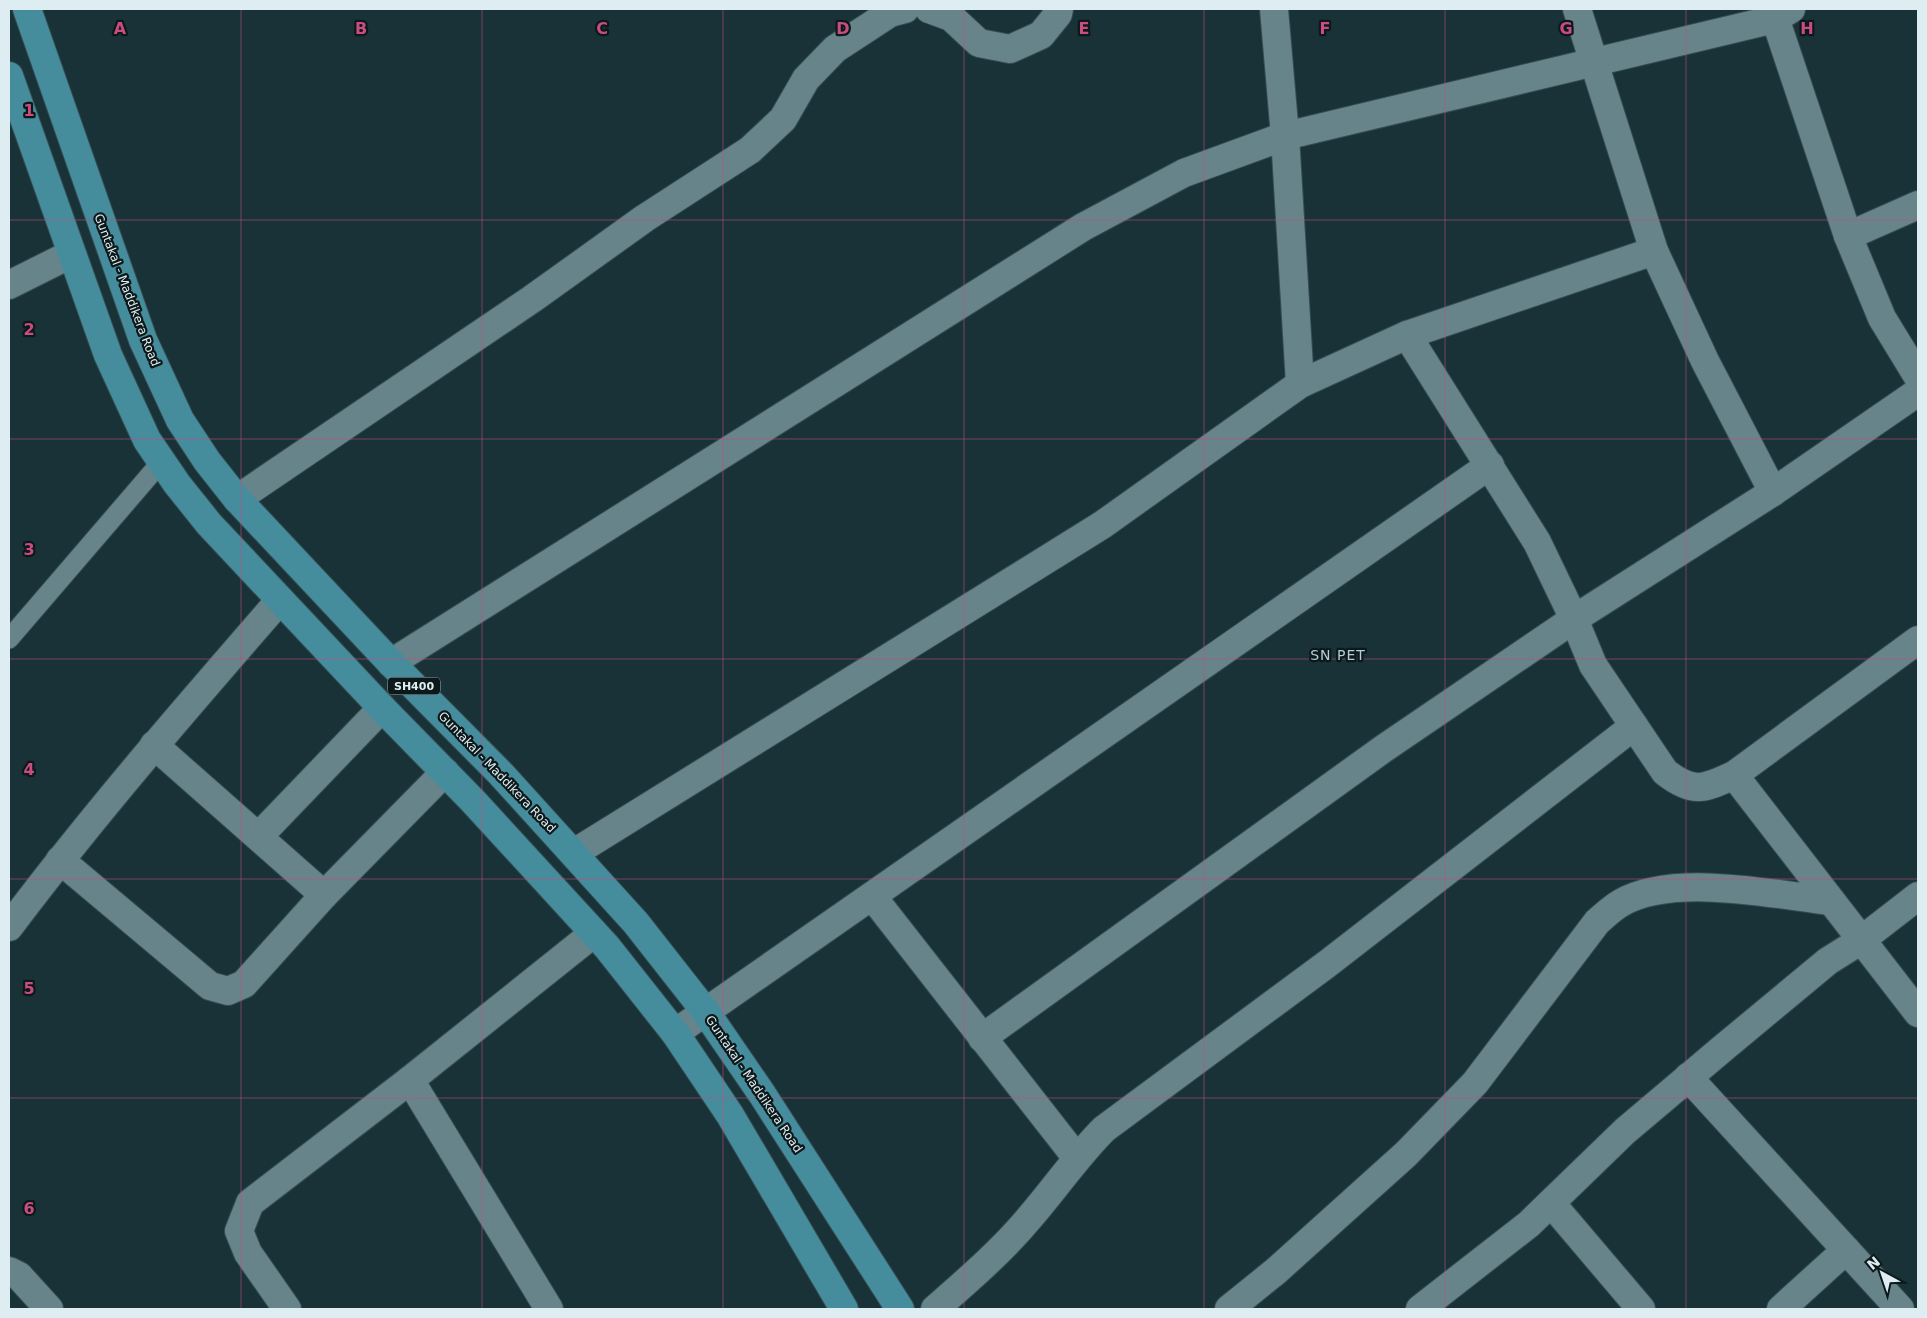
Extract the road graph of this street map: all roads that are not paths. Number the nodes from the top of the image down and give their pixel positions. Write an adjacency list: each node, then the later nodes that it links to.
1 (27, 9): 23 (main road, Guntakal - Maddikera Road / SH400)
2 (905, 9): 23 (street)
3 (929, 9): 4 (street)
4 (1059, 9)
5 (1274, 9): 10 (street)
6 (1577, 9): 8 (street)
7 (1779, 12): 8 (street); 12 (street)
8 (1593, 61): 10 (street); 13 (street)
9 (9, 76): 14 (main road, SH400)
10 (1285, 136): 18 (street); 28 (street)
11 (1918, 205): 12 (street)
12 (1848, 236): 17 (street)
13 (1654, 251): 16 (street); 22 (street)
14 (71, 254): 15 (street); 20 (main road, SH400)
15 (9, 285)
16 (1407, 335): 18 (street); 21 (street)
17 (1918, 377)
18 (1300, 384): 35 (street)
19 (1918, 392): 22 (street)
20 (162, 461): 24 (main road, SH400); 26 (lane)
21 (1490, 465): 25 (street); 38 (street)
22 (1774, 492): 25 (street)
23 (237, 499): 28 (main road, Guntakal - Maddikera Road / SH400)
24 (280, 600): 29 (main road, SH400); 31 (street)
25 (1574, 619): 30 (street); 47 (street)
26 (9, 639)
27 (1918, 640): 33 (street)
28 (391, 663): 35 (main road, Guntakal - Maddikera Road / SH400)
29 (382, 708): 32 (main road, SH400); 34 (street)
30 (1634, 726): 33 (street); 50 (street)
31 (154, 745): 34 (street); 36 (street)
32 (445, 772): 37 (street); 42 (main road, SH400)
33 (1734, 775): 40 (street)
34 (259, 836): 37 (street)
35 (574, 854): 44 (main road, Guntakal - Maddikera Road / SH400)
36 (60, 860): 37 (street); 41 (street)
37 (324, 895)
38 (872, 896): 44 (street); 47 (street)
39 (1918, 896): 43 (street)
40 (1830, 901): 43 (street); 60 (street)
41 (9, 927)
42 (594, 934): 46 (main road, SH400); 49 (street)
43 (1860, 941): 45 (street); 48 (street)
44 (705, 1011): 46 (street); 58 (main road, Guntakal - Maddikera Road / SH400)
45 (1918, 1013)
46 (675, 1033): 57 (main road, SH400)
47 (982, 1038): 50 (street)
48 (1688, 1077): 51 (street); 52 (street)
49 (410, 1080): 55 (street); 56 (street)
50 (1076, 1157): 59 (street)
51 (1551, 1203): 61 (street); 62 (street)
52 (1846, 1250): 63 (street); 64 (street)
53 (9, 1271): 54 (street)
54 (48, 1309)
55 (287, 1309)
56 (549, 1309)
57 (844, 1309)
58 (900, 1309)
59 (935, 1309)
60 (1229, 1309)
61 (1420, 1309)
62 (1642, 1309)
63 (1782, 1309)
64 (1900, 1309)

